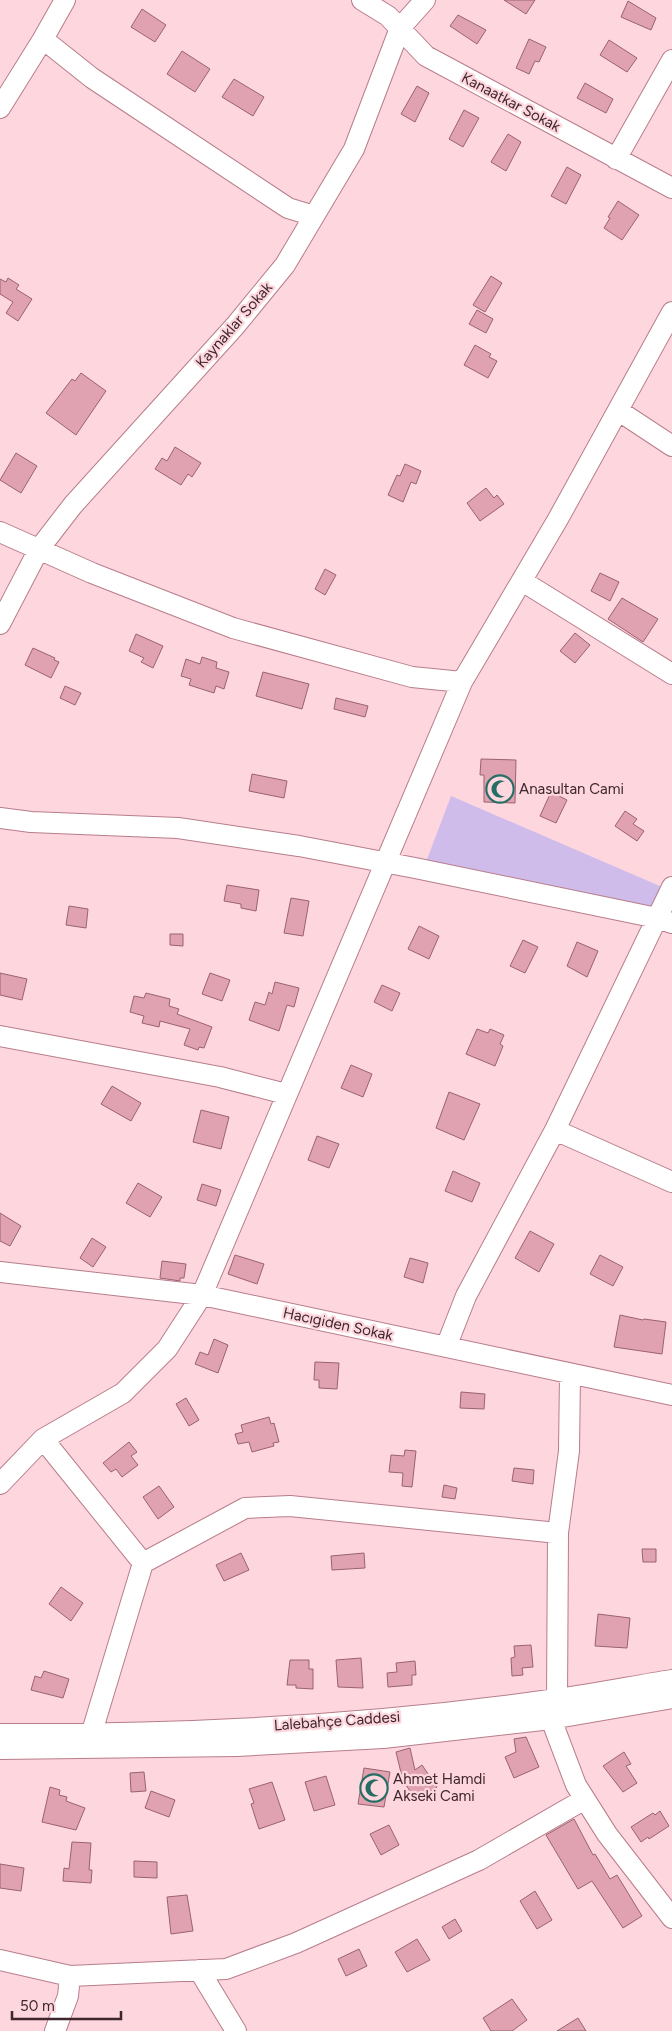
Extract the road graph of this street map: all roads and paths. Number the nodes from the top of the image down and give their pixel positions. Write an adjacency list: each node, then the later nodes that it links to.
1 (65, 0): 5 (street)
2 (362, 0): 4 (street, Kanaatkar Sokak)
3 (425, 0): 4 (street, Kaynaklar Sokak)
4 (400, 28): 8 (street, Kanaatkar Sokak); 10 (street, Kaynaklar Sokak)
5 (43, 39): 7 (street); 10 (street)
6 (672, 60): 8 (street)
7 (0, 108)
8 (616, 159): 9 (street, Kanaatkar Sokak)
9 (672, 188)
10 (314, 216): 15 (street, Kaynaklar Sokak)
11 (672, 312): 12 (street)
12 (619, 411): 13 (street); 16 (street)
13 (672, 446)
14 (0, 532): 15 (street)
15 (39, 549): 17 (street, Kaynaklar Sokak); 19 (street)
16 (522, 581): 18 (street); 19 (street)
17 (0, 624)
18 (672, 674)
19 (462, 682): 21 (street)
20 (0, 818): 21 (street)
21 (384, 864): 23 (street); 25 (street)
22 (672, 887): 23 (street)
23 (664, 921): 26 (street)
24 (0, 1036): 25 (street)
25 (286, 1094): 29 (street)
26 (555, 1130): 27 (street); 30 (street)
27 (672, 1182)
28 (0, 1272): 29 (street, Hacıgiden Sokak)
29 (202, 1295): 30 (street, Hacıgiden Sokak); 33 (street)
30 (446, 1347): 31 (street, Hacıgiden Sokak)
31 (570, 1375): 32 (street, Hacıgiden Sokak); 35 (street)
32 (672, 1395)
33 (43, 1439): 34 (street); 36 (street)
34 (0, 1484)
35 (558, 1533): 36 (street); 39 (street)
36 (143, 1563): 42 (street)
37 (672, 1680): 39 (street, Lalebahçe Caddesi)
38 (672, 1698): 40 (street, Lalebahçe Caddesi)
39 (557, 1699): 42 (street, Lalebahçe Caddesi)
40 (551, 1719): 43 (street, Lalebahçe Caddesi); 44 (street)
41 (0, 1734): 42 (street, Lalebahçe Caddesi)
42 (91, 1735)
43 (0, 1750)
44 (585, 1799): 45 (street); 47 (street)
45 (672, 1918)
46 (0, 1960): 48 (street)
47 (199, 1970): 48 (street); 50 (street)
48 (70, 1976): 49 (street)
49 (55, 2031)
50 (236, 2031)

